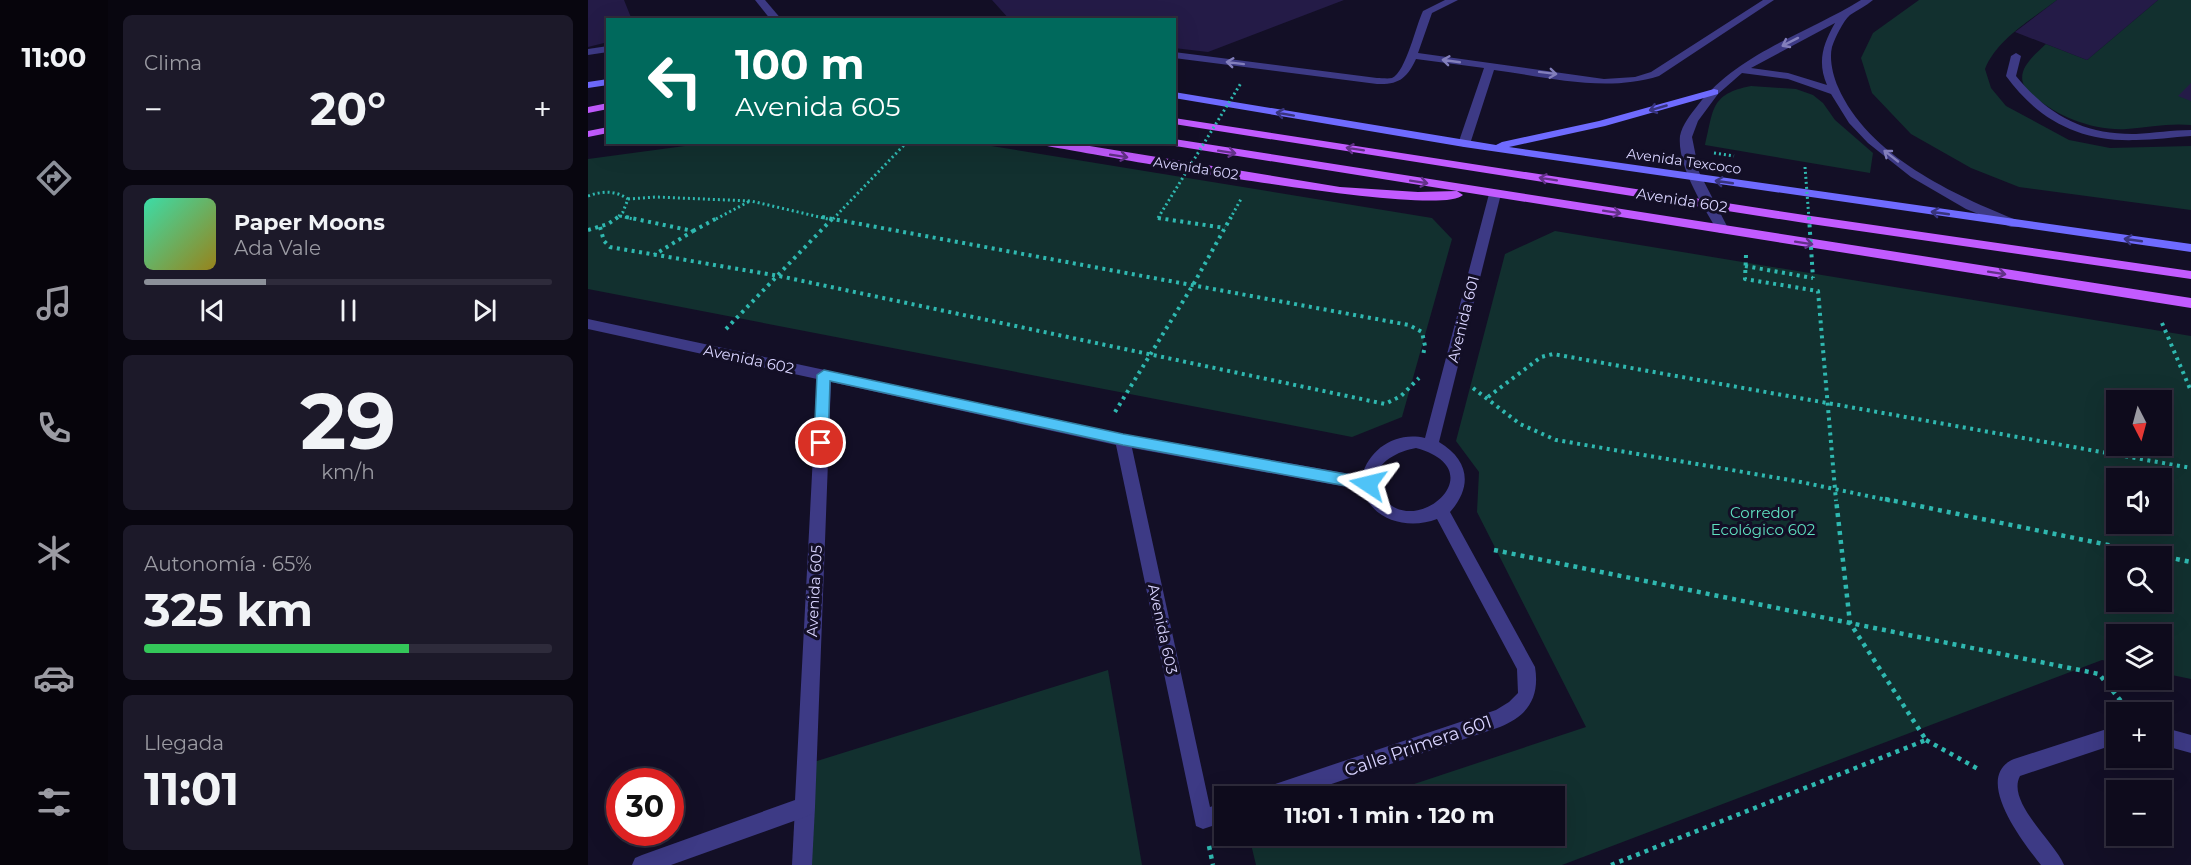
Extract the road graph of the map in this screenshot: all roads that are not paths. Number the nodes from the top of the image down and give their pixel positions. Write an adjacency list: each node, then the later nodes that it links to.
1 (760, 0): 6 (street)
2 (1453, 0): 10 (street)
3 (1868, 0): 5 (street)
4 (1769, 1): 12 (street, one-way to 4)
5 (1843, 17): 13 (street, one-way to 13); 17 (street)
6 (775, 18)
7 (606, 49): 8 (street)
8 (588, 52)
9 (1176, 55): 10 (street, one-way to 9)
10 (1412, 55): 12 (street, one-way to 10)
11 (2016, 56): 23 (street)
12 (1490, 66): 27 (street)
13 (1738, 70): 16 (street); 17 (street)
14 (606, 82): 15 (main road)
15 (588, 85)
16 (1714, 92): 28 (main road, one-way to 28); 29 (street)
17 (1834, 92): 32 (street, one-way to 17)
18 (1176, 95): 27 (main road, Avenida Texcoco, one-way to 18)
19 (606, 106): 20 (main road)
20 (588, 110)
21 (1176, 121): 31 (main road, Avenida 602, one-way to 21)
22 (606, 130): 24 (main road)
23 (2191, 133)
24 (588, 134)
25 (1176, 143): 30 (main road, Avenida 602, one-way to 30)
26 (1053, 144): 30 (main road, Avenida 602, one-way to 30)
27 (1464, 144): 28 (main road, Avenida Texcoco)
28 (1492, 148): 29 (main road, Avenida Texcoco)
29 (1696, 178): 31 (street); 32 (main road, Avenida Texcoco, one-way to 29)
30 (1495, 194): 33 (main road, Avenida 602, one-way to 33); 40 (street, Avenida 601)
31 (1709, 204): 33 (street); 35 (main road, Avenida 602)
32 (2016, 224): 34 (main road, Avenida Texcoco, one-way to 32)
33 (1722, 230): 36 (main road, Avenida 602, one-way to 36)
34 (2191, 248)
35 (2191, 275)
36 (2191, 303)
37 (588, 324): 38 (street, Avenida 602)
38 (824, 375): 39 (street, Avenida 602); 47 (street, Avenida 605)
39 (1123, 440): 41 (street, Avenida 602); 48 (street, Avenida 603)
40 (1431, 444): 41 (street); 42 (street)
41 (1368, 484): 42 (street)
42 (1440, 509): 46 (street, Calle Primera 601)
43 (2106, 738): 51 (street)
44 (2172, 739): 45 (street)
45 (2191, 744)
46 (1299, 786)
47 (805, 807): 49 (street); 50 (street, Avenida 605)
48 (1214, 815)
49 (642, 865)
50 (802, 865)
51 (2054, 865)

